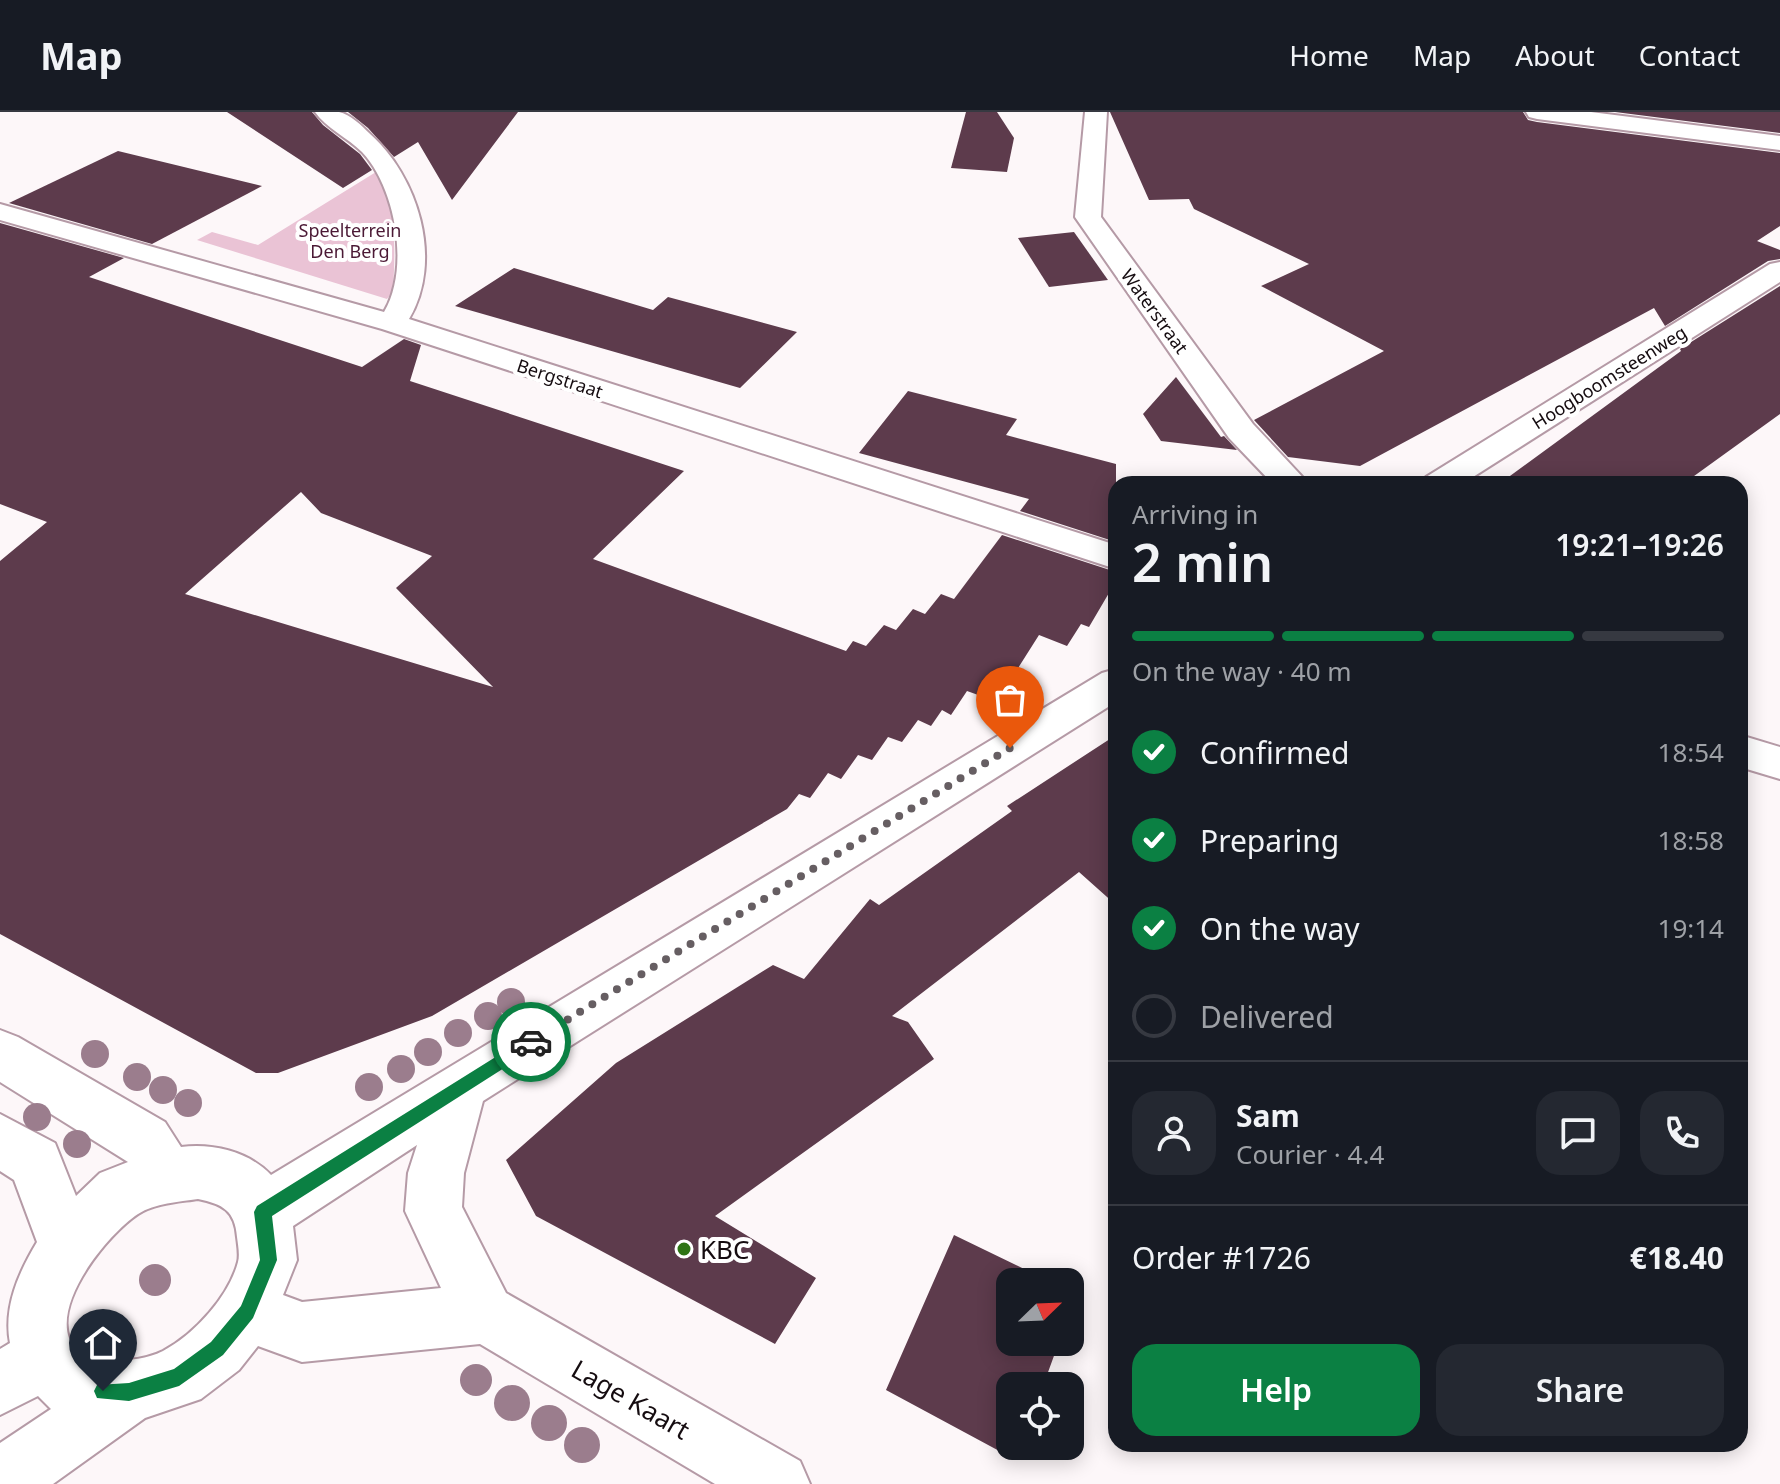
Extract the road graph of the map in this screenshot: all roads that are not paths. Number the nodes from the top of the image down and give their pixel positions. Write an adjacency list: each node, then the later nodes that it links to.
1 (326, 112): 7 (street)
2 (1096, 112): 8 (street, Waterstraat)
3 (1537, 112): 4 (street)
4 (1780, 143)
5 (0, 212): 7 (street, Bergstraat)
6 (1780, 270): 9 (street, Hoogboomsteenweg)
7 (392, 323): 10 (street, Bergstraat)
8 (1284, 476)
9 (1451, 476)
10 (1108, 554)
11 (1108, 688): 15 (street)
12 (1748, 753): 13 (street)
13 (1780, 763)
14 (0, 1054): 17 (street)
15 (461, 1086): 18 (street); 21 (street)
16 (0, 1140): 19 (street)
17 (167, 1176): 18 (street); 19 (street)
18 (263, 1212): 20 (street)
19 (67, 1245): 22 (street)
20 (247, 1312): 21 (street); 23 (street)
21 (485, 1314): 25 (street, Lage Kaart)
22 (22, 1371): 23 (street)
23 (129, 1392): 24 (street)
24 (0, 1482)
25 (777, 1484)

